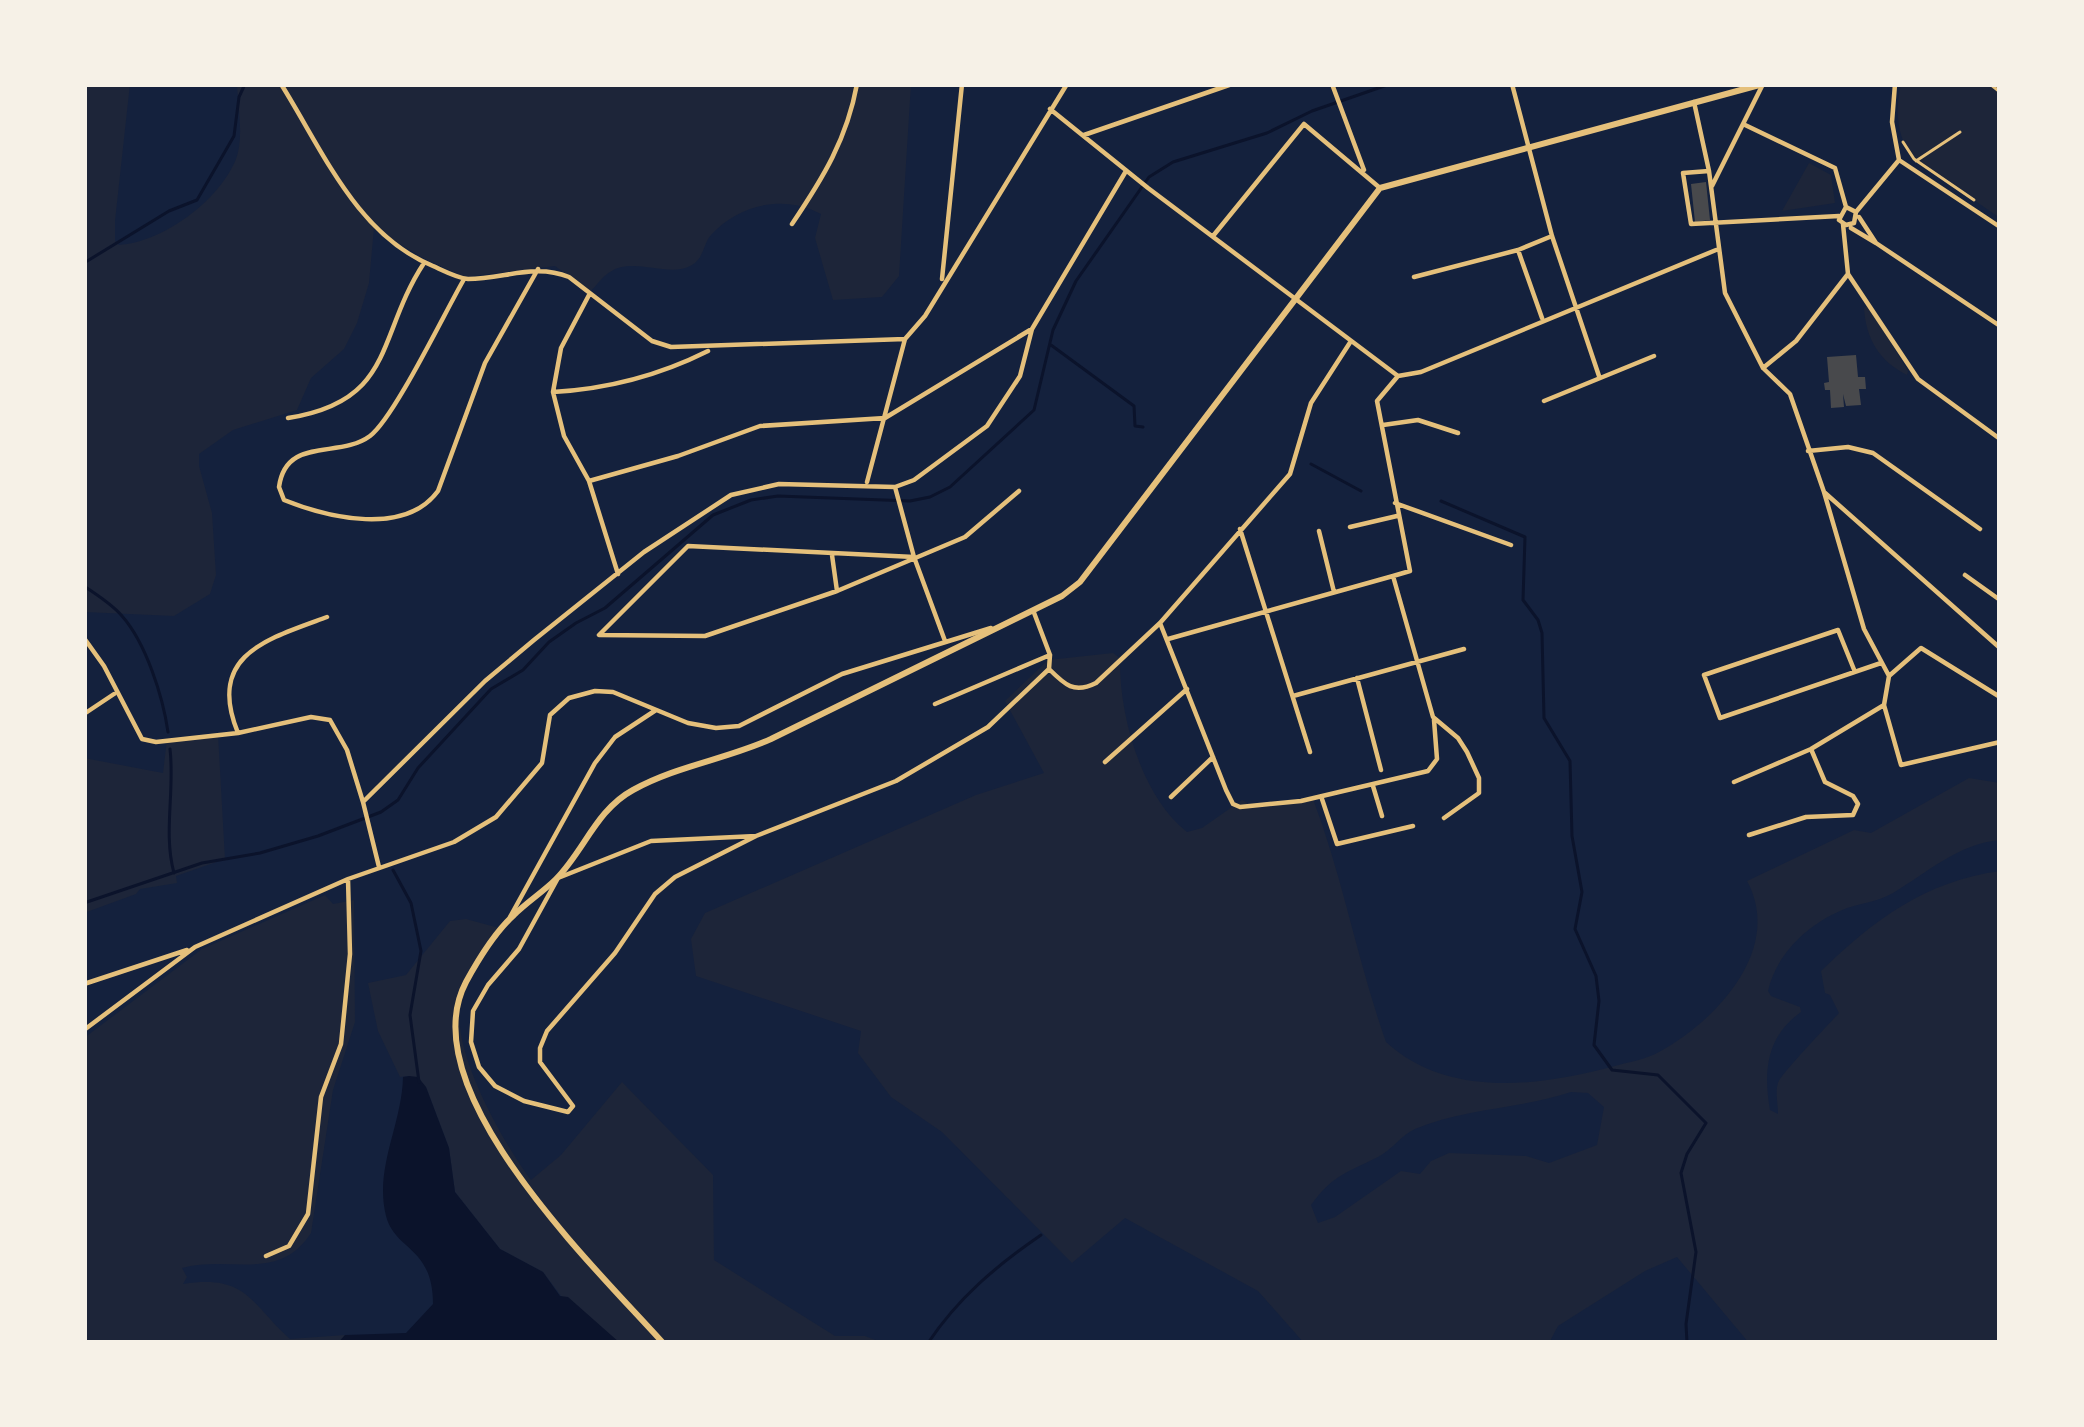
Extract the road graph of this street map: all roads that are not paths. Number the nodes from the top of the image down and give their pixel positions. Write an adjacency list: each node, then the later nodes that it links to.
1 (281, 84): 32 (street)
2 (857, 84): 25 (street)
3 (962, 84): 37 (street)
4 (1067, 84): 11 (street)
5 (1232, 84): 13 (street)
6 (1332, 84): 18 (street)
7 (1512, 84): 14 (street)
8 (1763, 84): 10 (main road); 12 (street)
9 (1895, 84): 15 (street)
10 (1694, 102): 14 (main road); 17 (street)
11 (1050, 109): 13 (street); 37 (street)
12 (1743, 124): 20 (street); 21 (street)
13 (1084, 135): 16 (street)
14 (1529, 147): 19 (main road); 28 (street)
15 (1899, 160): 22 (street); 26 (street)
16 (1126, 171): 27 (street); 43 (street)
17 (1709, 171): 20 (street); 23 (street)
18 (1366, 175): 19 (street); 27 (street)
19 (1380, 188): 39 (main road)
20 (1711, 188): 23 (street)
21 (1846, 208): 22 (street); 24 (street)
22 (1857, 214): 24 (street); 29 (street)
23 (1714, 221): 24 (street); 31 (street)
24 (1842, 222): 29 (street); 34 (street)
25 (792, 224)
26 (2000, 227)
27 (1213, 236): 39 (street)
28 (1552, 236): 30 (street); 40 (street)
29 (1876, 243): 42 (street)
30 (1518, 250): 35 (street); 41 (street)
31 (1717, 250): 40 (street); 48 (street)
32 (424, 263): 36 (street); 53 (street)
33 (538, 269): 36 (street); 36 (street); 38 (street)
34 (1848, 274): 48 (street); 57 (street)
35 (1414, 278)
36 (464, 279)
37 (941, 285): 44 (street)
38 (589, 295): 46 (street); 51 (street)
39 (1297, 299): 45 (street); 80 (main road)
40 (1576, 307): 41 (street); 50 (street)
41 (1543, 320): 49 (street)
42 (1999, 322)
43 (1032, 329): 54 (street); 61 (street)
44 (905, 339): 46 (street); 54 (street)
45 (1352, 341): 49 (street); 67 (street)
46 (714, 348): 51 (street)
47 (1654, 356): 50 (street)
48 (1763, 368): 58 (street)
49 (1398, 376): 55 (street)
50 (1599, 376): 52 (street)
51 (553, 392): 59 (street)
52 (1544, 401)
53 (288, 418)
54 (885, 418): 59 (street); 60 (street)
55 (1383, 425): 56 (street); 64 (street)
56 (1458, 433)
57 (2000, 439)
58 (1808, 451): 63 (street); 68 (street)
59 (589, 481): 73 (street)
60 (866, 484): 61 (street); 73 (street)
61 (895, 487): 72 (street)
62 (1019, 491): 72 (street)
63 (1824, 492): 87 (street); 91 (street)
64 (1395, 503): 65 (street); 70 (street)
65 (1396, 516): 66 (street); 75 (street)
66 (1350, 527)
67 (1240, 529): 79 (street); 82 (street)
68 (1980, 529)
69 (1319, 531): 77 (street)
70 (1511, 545)
71 (832, 554): 72 (street); 76 (street); 76 (street)
72 (914, 556): 76 (street); 86 (street)
73 (619, 574): 116 (street)
74 (1965, 575): 78 (street)
75 (1393, 576): 77 (street); 90 (street)
76 (837, 591)
77 (1334, 592): 79 (street)
78 (2000, 600)
79 (1266, 609): 85 (street); 98 (street)
80 (1034, 610): 83 (main road); 89 (street)
81 (327, 617): 105 (street)
82 (1160, 622): 85 (street); 92 (street)
83 (998, 626): 86 (street); 123 (main road)
84 (84, 638): 97 (street)
85 (1168, 639): 96 (street)
86 (945, 641): 102 (street)
87 (2000, 648)
88 (1464, 650): 90 (street)
89 (1049, 655): 92 (street); 100 (street)
90 (1415, 662): 95 (street); 104 (street)
91 (1881, 663): 93 (street); 94 (street)
92 (1049, 669): 121 (street)
93 (1855, 672): 93 (street)
94 (1889, 676): 99 (street); 101 (street)
95 (1357, 677): 98 (street); 111 (street)
96 (1186, 689): 109 (street); 110 (street)
97 (116, 692): 103 (street); 105 (street)
98 (1293, 696): 108 (street)
99 (2000, 697)
100 (935, 704)
101 (1884, 705): 106 (street); 107 (street)
102 (656, 710): 122 (street); 125 (street)
103 (84, 714)
104 (1433, 717): 113 (street); 118 (street)
105 (238, 733): 116 (street)
106 (2000, 742)
107 (1811, 749): 112 (street); 120 (street)
108 (1310, 752)
109 (1213, 757): 114 (street); 115 (street)
110 (1105, 762)
111 (1381, 770)
112 (1735, 782)
113 (1372, 786): 114 (street); 117 (street)
114 (1321, 796): 119 (street)
115 (1171, 797)
116 (363, 802): 122 (street)
117 (1382, 816)
118 (1444, 818)
119 (1413, 826)
120 (1749, 835)
121 (756, 836): 123 (street); 123 (street)
122 (379, 866): 124 (street)
123 (558, 878): 125 (main road)
124 (348, 879): 126 (street); 129 (street)
125 (509, 919): 130 (main road)
126 (195, 947): 127 (street); 128 (street)
127 (84, 984)
128 (84, 1030)
129 (266, 1256)
130 (663, 1343)

